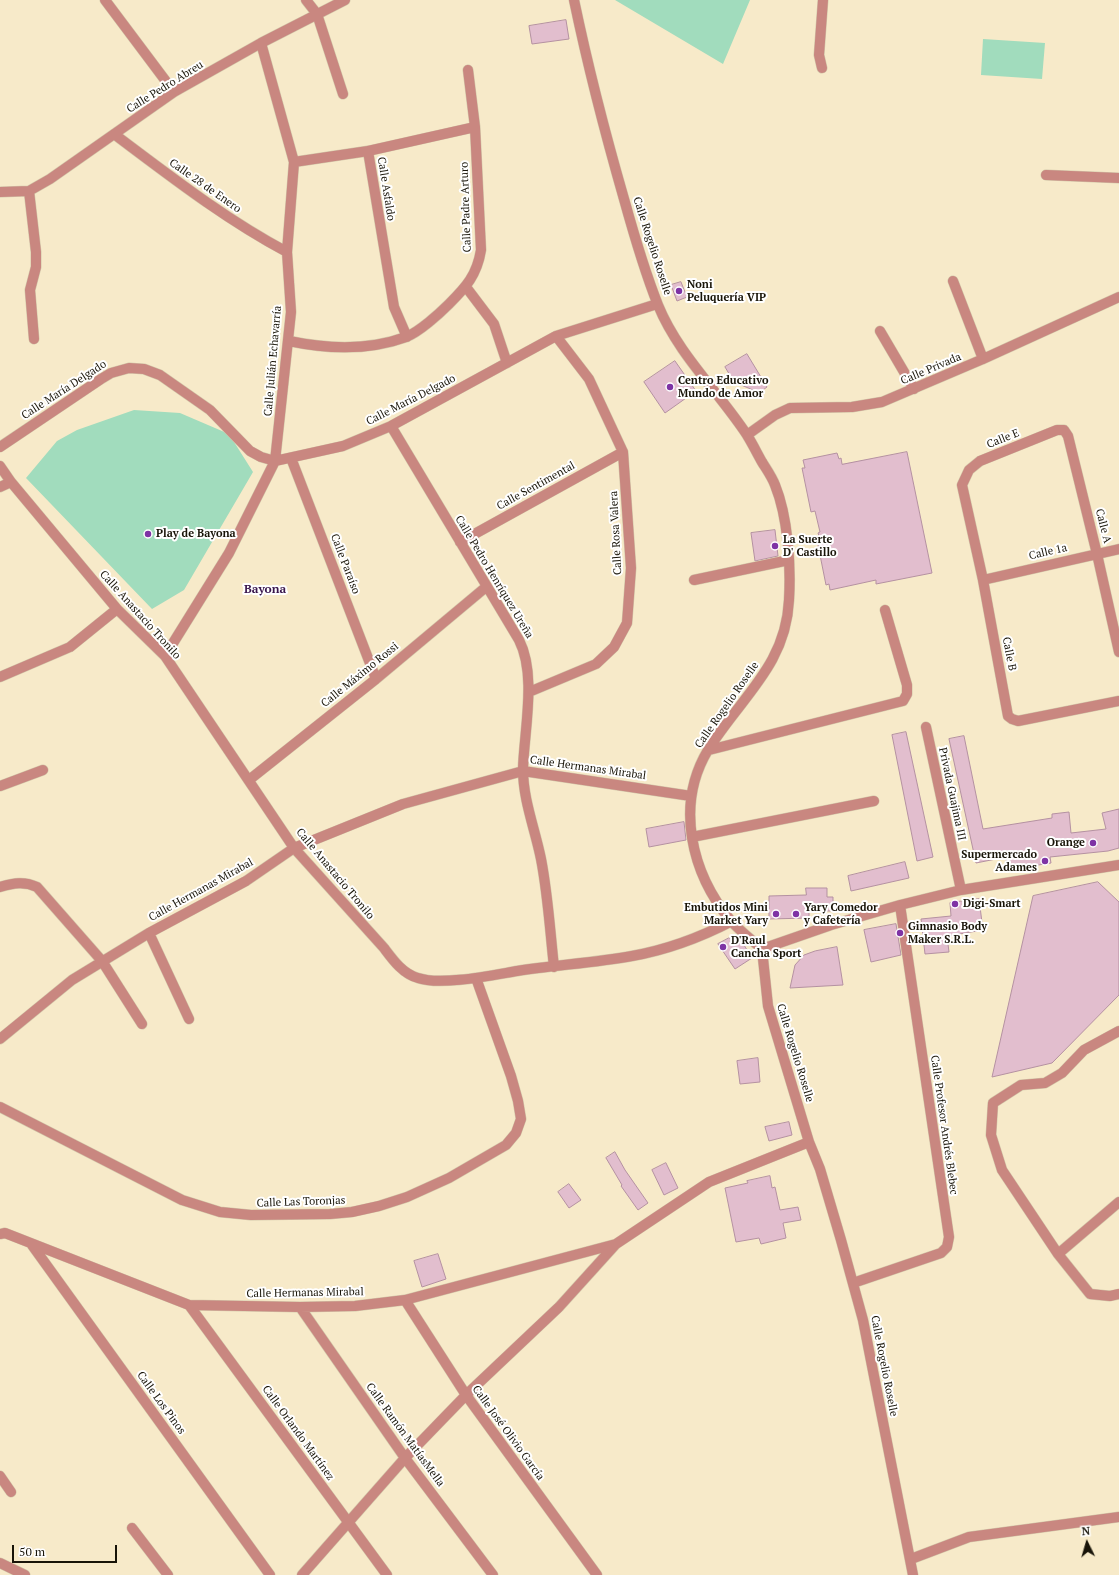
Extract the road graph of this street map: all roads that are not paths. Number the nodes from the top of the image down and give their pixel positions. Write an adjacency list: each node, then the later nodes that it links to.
1 (105, 0): 10 (street)
2 (306, 0): 6 (street)
3 (345, 0): 6 (street, Calle Pedro Abreu)
4 (574, 0): 24 (street, Calle Rogelio Roselle)
5 (823, 0): 8 (street)
6 (317, 14): 7 (street, Calle Pedro Abreu); 11 (street)
7 (261, 43): 10 (street, Calle Pedro Abreu); 15 (street, Calle Julián Echavarría)
8 (822, 68)
9 (468, 70): 12 (street, Calle Padre Arturo)
10 (174, 92): 13 (street, Calle Pedro Abreu)
11 (342, 94)
12 (475, 127): 14 (street, Calle Asfaldo); 22 (street, Calle Padre Arturo)
13 (114, 134): 18 (street, Calle Pedro Abreu); 20 (street, Calle 28 de Enero)
14 (368, 151): 15 (street); 27 (street, Calle Asfaldo)
15 (294, 162): 20 (street, Calle Julián Echavarría)
16 (1046, 175): 17 (street)
17 (1119, 178)
18 (29, 190): 19 (street, Calle Pedro Abreu); 28 (street)
19 (0, 192)
20 (287, 252): 29 (street, Calle Julián Echavarría)
21 (953, 281): 30 (street)
22 (466, 287): 27 (street, Calle Padre Arturo); 31 (street)
23 (1119, 297): 30 (street, Calle Privada)
24 (657, 304): 26 (street, Calle María Delgado); 35 (street, Calle Rogelio Roselle)
25 (880, 331): 32 (street)
26 (556, 336): 31 (street, Calle María Delgado); 37 (street, Calle Rosa Valera)
27 (407, 337): 29 (street, Calle Padre Arturo)
28 (34, 339)
29 (289, 341): 39 (street, Calle Julián Echavarría)
30 (983, 359): 32 (street, Calle Privada)
31 (507, 363): 33 (street, Calle María Delgado)
32 (914, 389): 35 (street, Calle Privada)
33 (391, 426): 38 (street, Calle María Delgado); 44 (street, Calle Pedro Henríquez Ureña)
34 (1064, 430): 42 (street, Calle E); 46 (street, Calle A)
35 (747, 435): 47 (street, Calle Rogelio Roselle)
36 (0, 447): 39 (street, Calle María Delgado)
37 (623, 452): 44 (street, Calle Sentimental); 57 (street, Calle Rosa Valera)
38 (291, 458): 39 (street, Calle María Delgado); 56 (street, Calle Paraíso)
39 (275, 461): 54 (street, Calle Julián Echavarría)
40 (0, 466): 41 (street, Calle Anastacio Tronilo)
41 (11, 482): 43 (street); 51 (street, Calle Anastacio Tronilo)
42 (962, 485): 49 (street, Calle B)
43 (0, 487)
44 (460, 542): 50 (street, Calle Pedro Henríquez Ureña)
45 (1119, 549): 46 (street, Calle 1a)
46 (1097, 554): 49 (street, Calle 1a); 53 (street, Calle A)
47 (789, 560): 48 (street); 60 (street, Calle Rogelio Roselle)
48 (694, 580)
49 (982, 580): 58 (street, Calle B)
50 (486, 587): 56 (street, Calle Máximo Rossi); 57 (street, Calle Pedro Henríquez Ureña)
51 (117, 609): 54 (street, Calle Anastacio Tronilo); 55 (street)
52 (885, 610): 60 (street)
53 (1119, 652)
54 (165, 656): 63 (street, Calle Anastacio Tronilo)
55 (0, 677)
56 (376, 679): 63 (street, Calle Máximo Rossi)
57 (529, 692): 62 (street, Calle Pedro Henríquez Ureña)
58 (1119, 701)
59 (926, 727): 71 (street, Privada Guajima III)
60 (708, 750): 65 (street, Calle Rogelio Roselle)
61 (43, 770): 64 (street)
62 (523, 771): 65 (street, Calle Hermanas Mirabal); 68 (street, Calle Hermanas Mirabal); 77 (street, Calle Pedro Henríquez Ureña)
63 (249, 780): 68 (street, Calle Anastacio Tronilo)
64 (0, 786)
65 (691, 796): 67 (street, Calle Rogelio Roselle)
66 (874, 801): 67 (street)
67 (692, 837): 73 (street, Calle Rogelio Roselle)
68 (294, 848): 74 (street, Calle Hermanas Mirabal); 78 (street, Calle Anastacio Tronilo)
69 (1119, 866): 71 (street)
70 (0, 887): 76 (street)
71 (961, 890): 72 (street)
72 (900, 905): 75 (street); 90 (street, Calle Profesor Andrés Blebec)
73 (732, 921): 75 (street, Calle Rogelio Roselle); 77 (street, Calle Anastacio Tronilo)
74 (148, 933): 76 (street, Calle Hermanas Mirabal); 79 (street)
75 (762, 950): 84 (street, Calle Rogelio Roselle)
76 (102, 962): 80 (street); 82 (street, Calle Hermanas Mirabal)
77 (554, 968): 78 (street, Calle Anastacio Tronilo)
78 (476, 978): 83 (street, Calle Las Toronjas)
79 (189, 1019)
80 (142, 1024)
81 (1119, 1031): 89 (street)
82 (0, 1039)
83 (0, 1107)
84 (809, 1142): 87 (street); 90 (street, Calle Rogelio Roselle)
85 (1119, 1202): 89 (street)
86 (0, 1234): 88 (street, Calle Hermanas Mirabal)
87 (616, 1244): 92 (street, Calle Hermanas Mirabal); 95 (street)
88 (32, 1245): 93 (street, Calle Hermanas Mirabal); 106 (street, Calle Los Pinos)
89 (1058, 1254): 91 (street)
90 (853, 1283): 102 (street, Calle Rogelio Roselle)
91 (1119, 1294)
92 (405, 1300): 94 (street, Calle Hermanas Mirabal); 95 (street, Calle José Olivio García)
93 (189, 1305): 94 (street, Calle Hermanas Mirabal); 100 (street, Calle Orlando Martínez)
94 (300, 1307): 96 (street, Calle Ramón MatíasMella)
95 (466, 1395): 96 (street); 110 (street, Calle José Olivio García)
96 (405, 1458): 100 (street); 109 (street, Calle Ramón MatíasMella)
97 (0, 1476): 98 (street)
98 (11, 1492)
99 (1119, 1517): 102 (street)
100 (349, 1522): 107 (street); 108 (street, Calle Orlando Martínez)
101 (132, 1528): 105 (street)
102 (911, 1559): 111 (street, Calle Rogelio Roselle)
103 (0, 1563): 104 (street)
104 (25, 1575)
105 (168, 1575)
106 (270, 1575)
107 (302, 1575)
108 (387, 1575)
109 (493, 1575)
110 (597, 1575)
111 (913, 1575)

